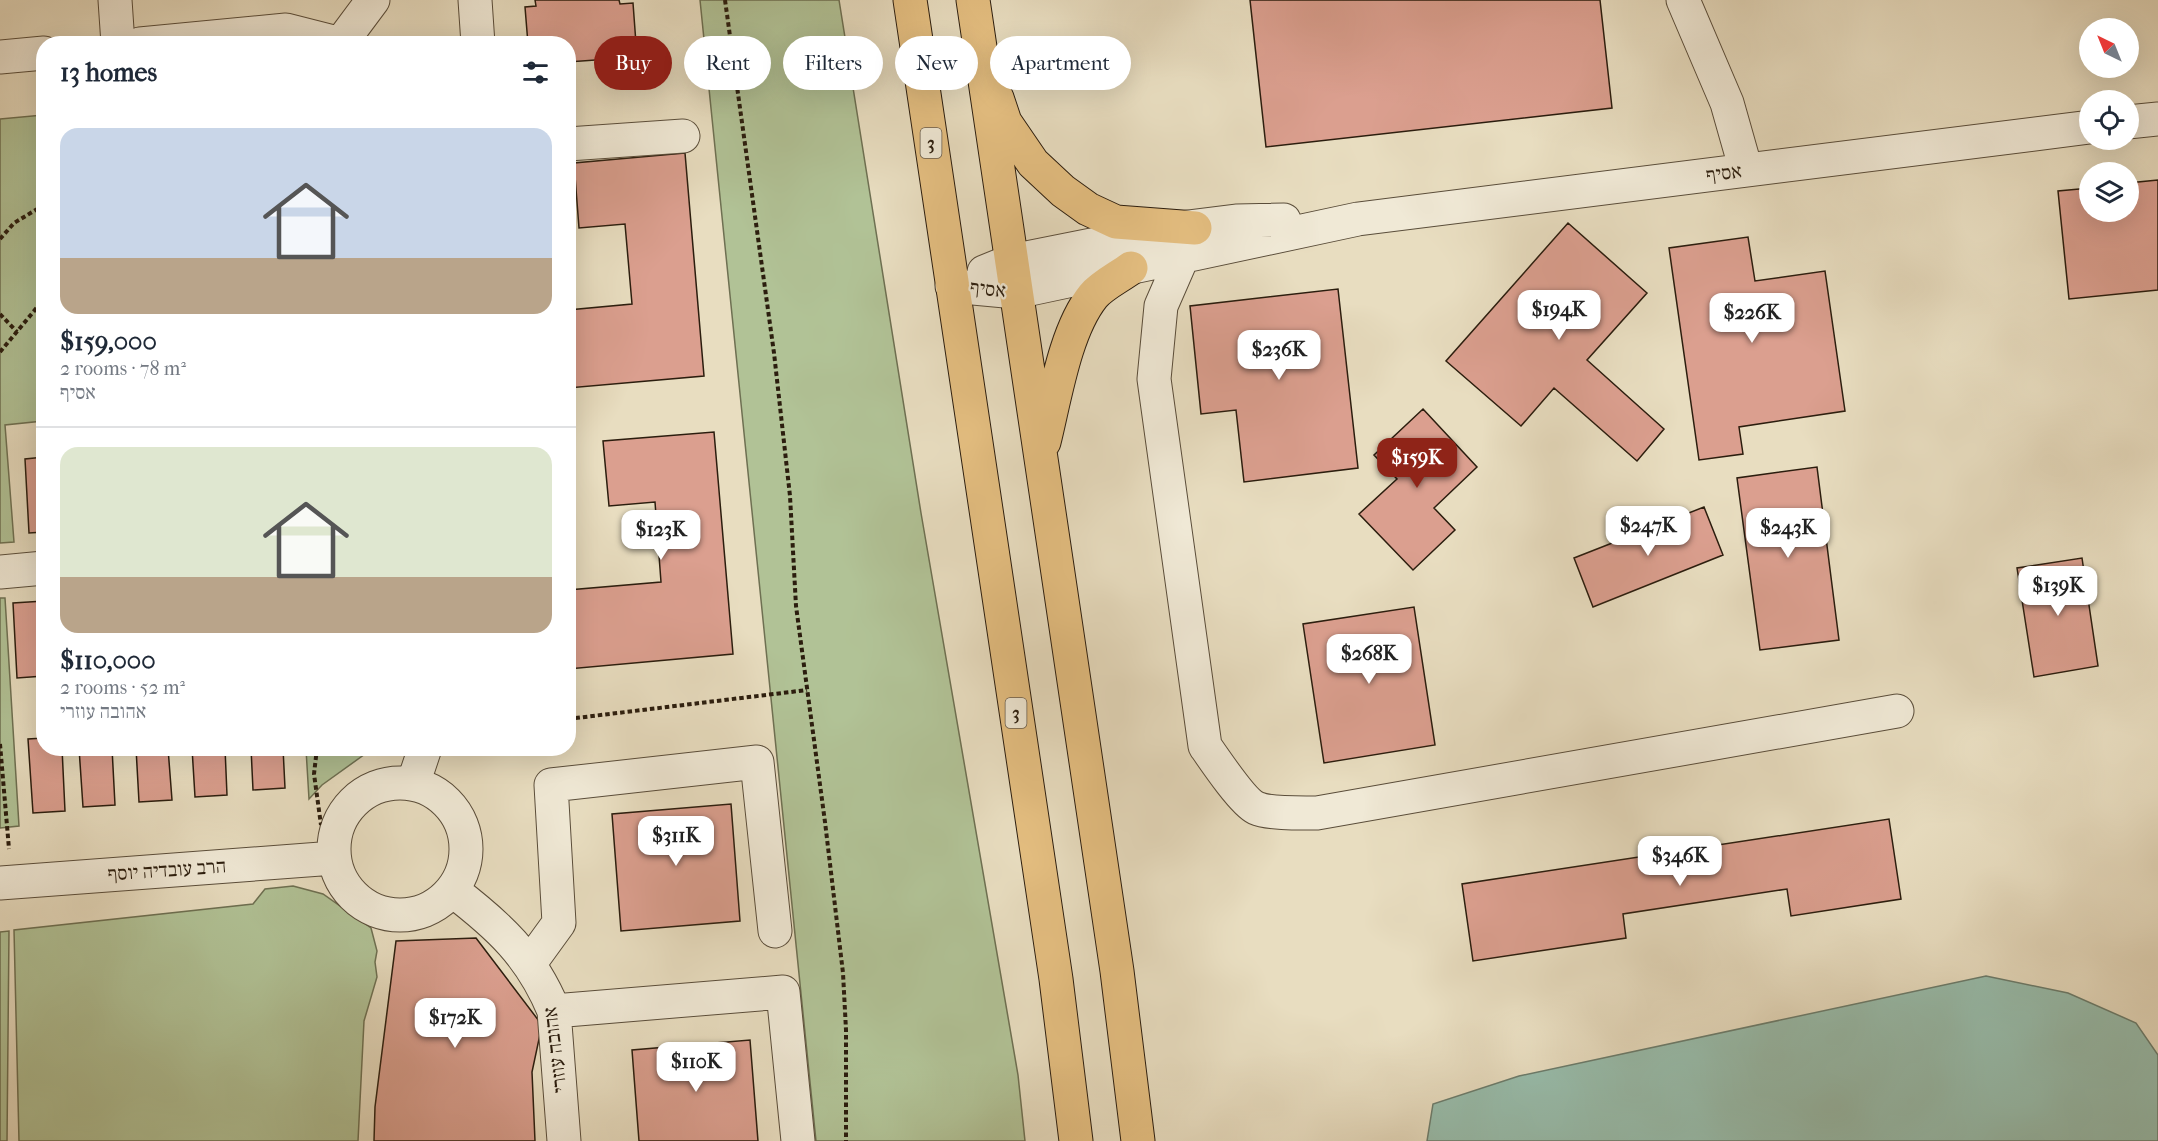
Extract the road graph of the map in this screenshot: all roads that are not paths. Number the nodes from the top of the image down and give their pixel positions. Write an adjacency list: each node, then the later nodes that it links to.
1 (115, 0): 7 (street)
2 (373, 0): 10 (street)
3 (475, 0): 11 (street)
4 (910, 0): 24 (highway, 3)
5 (973, 0): 12 (highway)
6 (1683, 0): 20 (street)
7 (117, 36)
8 (223, 36): 9 (street)
9 (311, 36)
10 (346, 36)
11 (477, 36)
12 (980, 51): 21 (highway); 23 (highway)
13 (36, 54): 14 (street)
14 (0, 57)
15 (2158, 119): 16 (street)
16 (2139, 121)
17 (2079, 128): 20 (street, אסיף)
18 (683, 136): 19 (street)
19 (576, 143)
20 (1746, 170): 21 (street, אסיף)
21 (1188, 243): 22 (street, אסיף); 23 (street, אסיף); 28 (street)
22 (1131, 268): 23 (street, אסיף); 25 (highway)
23 (1014, 276): 24 (street, אסיף); 25 (highway)
24 (952, 286): 39 (highway, 3)
25 (1040, 455): 40 (highway)
26 (36, 569): 27 (street)
27 (0, 572)
28 (1897, 711)
29 (422, 756): 30 (street)
30 (412, 784): 31 (street); 33 (street)
31 (334, 858): 32 (street, הרב עובדיה יוסף); 33 (street)
32 (6, 883)
33 (452, 890): 35 (street, אהובה עוזרי)
34 (776, 931): 35 (street)
35 (530, 963): 36 (street, אהובה עוזרי)
36 (554, 1011): 37 (street, אהובה עוזרי); 38 (street)
37 (564, 1141)
38 (798, 1141)
39 (1076, 1141)
40 (1138, 1141)

